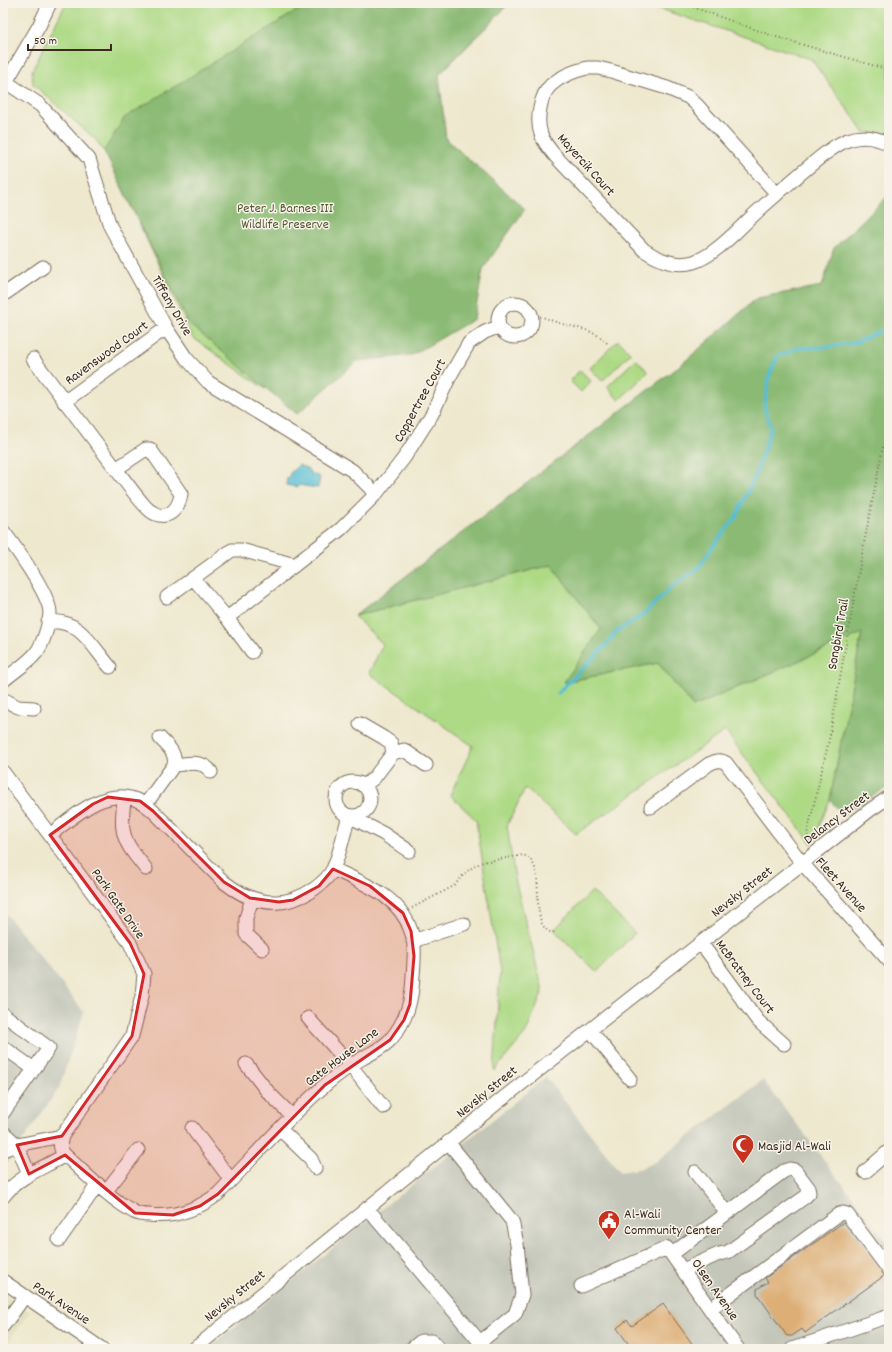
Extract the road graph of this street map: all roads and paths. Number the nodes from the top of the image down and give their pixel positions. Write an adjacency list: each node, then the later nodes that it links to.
1 (50, 3): 4 (street)
2 (678, 3): 3 (path)
3 (889, 70)
4 (4, 82): 11 (street, Tiffany Drive)
5 (889, 144): 6 (street, Mayercik Court)
6 (777, 194): 6 (street, Mayercik Court)
7 (43, 267): 8 (street)
8 (3, 295)
9 (532, 316): 10 (street); 10 (street); 12 (path)
10 (498, 327): 17 (street, Coppertree Court)
11 (166, 328): 14 (street, Ravenswood Court); 17 (street, Tiffany Drive)
12 (607, 343)
13 (33, 359): 14 (street)
14 (64, 402): 16 (street)
15 (889, 416): 44 (path, Songbird Trail)
16 (116, 469): 16 (street)
17 (376, 494): 19 (street, Coppertree Court)
18 (3, 531): 23 (street)
19 (295, 566): 20 (street); 22 (street, Coppertree Court)
20 (194, 578): 21 (street); 22 (street)
21 (167, 597)
22 (228, 618): 24 (street)
23 (48, 622): 25 (street); 26 (street)
24 (252, 652)
25 (110, 667)
26 (3, 681)
27 (3, 699): 28 (street)
28 (34, 708)
29 (360, 724): 31 (street)
30 (160, 738): 32 (street)
31 (394, 753): 33 (street); 36 (street)
32 (174, 765): 35 (street); 39 (street)
33 (426, 765)
34 (3, 772): 42 (street, Park Gate Drive)
35 (211, 772)
36 (364, 786): 41 (street); 41 (street)
37 (124, 797): 39 (street); 42 (street); 46 (street)
38 (889, 797): 44 (street, Delancy Street)
39 (145, 805): 48 (street)
40 (651, 807): 45 (street, Fleet Avenue)
41 (349, 816): 43 (street); 47 (street)
42 (50, 834): 71 (street, Park Gate Drive)
43 (409, 851)
44 (813, 855): 45 (street, Delancy Street)
45 (802, 863): 53 (street, Nevsky Street); 55 (street, Fleet Avenue)
46 (146, 869)
47 (333, 869): 48 (street); 49 (street, Gate House Lane)
48 (252, 899): 54 (street)
49 (403, 914): 51 (path); 52 (street, Gate House Lane)
50 (464, 924): 52 (street)
51 (555, 931)
52 (413, 942): 62 (street, Gate House Lane)
53 (701, 943): 58 (street, Nevsky Street); 59 (street, McBratney Court)
54 (262, 950)
55 (889, 961)
56 (3, 1014): 63 (street)
57 (308, 1018): 62 (street)
58 (590, 1030): 64 (street); 72 (street, Nevsky Street)
59 (784, 1044)
60 (3, 1047): 63 (street)
61 (246, 1064): 67 (street)
62 (351, 1066): 65 (street); 67 (street, Gate House Lane)
63 (34, 1069): 66 (street)
64 (630, 1079)
65 (383, 1107)
66 (3, 1113)
67 (292, 1116): 69 (street, Gate House Lane)
68 (192, 1128): 82 (street)
69 (280, 1129): 78 (street); 82 (street, Gate House Lane)
70 (3, 1132): 73 (street)
71 (62, 1136): 73 (street); 77 (street)
72 (448, 1142): 85 (street, Nevsky Street); 85 (street)
73 (17, 1145): 74 (street); 81 (street)
74 (3, 1150)
75 (138, 1150): 83 (street)
76 (889, 1151): 80 (street)
77 (65, 1155): 81 (street); 83 (street, Gate House Lane)
78 (315, 1168)
79 (696, 1172): 86 (street)
80 (865, 1172)
81 (29, 1174): 84 (street)
82 (231, 1180): 83 (street, Gate House Lane)
83 (102, 1188): 87 (street)
84 (3, 1197)
85 (368, 1208): 98 (street, Nevsky Street)
86 (726, 1213): 88 (street); 89 (street)
87 (59, 1240)
88 (670, 1251): 89 (street, Olsen Avenue); 92 (street)
89 (683, 1270): 94 (street, Olsen Avenue)
90 (889, 1270): 94 (street)
91 (3, 1281): 93 (street, Park Avenue)
92 (581, 1286)
93 (25, 1296): 96 (street); 97 (street, Park Avenue)
94 (710, 1309): 101 (street, Olsen Avenue)
95 (889, 1316): 102 (street)
96 (3, 1326)
97 (102, 1349)
98 (194, 1349)
99 (411, 1349): 100 (street)
100 (439, 1349)
101 (738, 1349)
102 (792, 1349)

